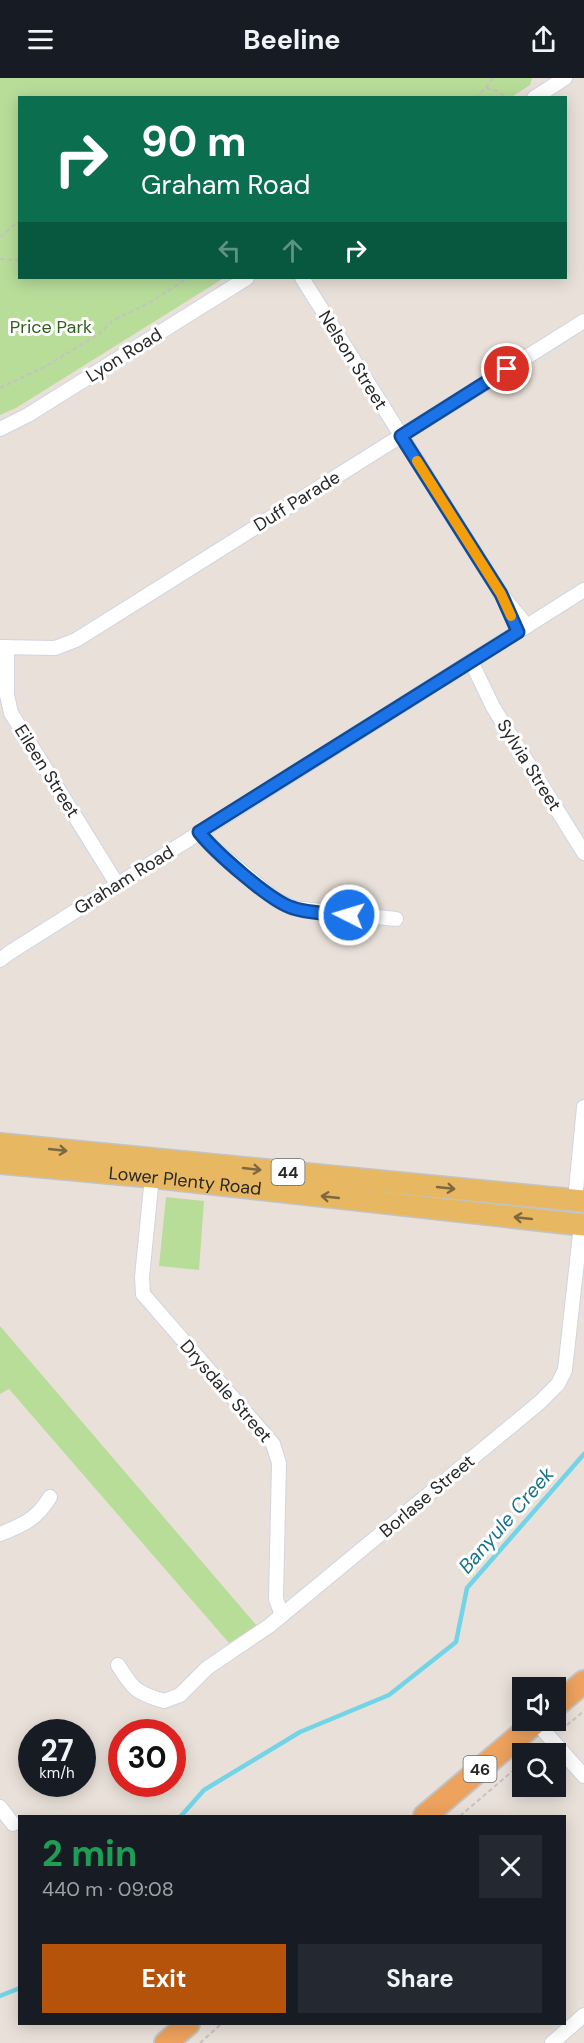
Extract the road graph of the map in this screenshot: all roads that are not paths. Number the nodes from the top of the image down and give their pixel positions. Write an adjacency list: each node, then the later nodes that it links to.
1 (556, 81): 2 (street)
2 (537, 96)
3 (245, 279): 6 (street, Lyon Road)
4 (303, 279): 7 (street, Nelson Street)
5 (584, 321): 7 (street, Duff Parade)
6 (0, 429)
7 (401, 436): 9 (street, Nelson Street); 10 (street, Duff Parade)
8 (584, 590): 9 (street, Graham Road)
9 (523, 629): 11 (street, Graham Road)
10 (4, 647): 14 (street, Eileen Street)
11 (465, 664): 12 (street, Graham Road); 13 (street, Sylvia Street)
12 (199, 832): 14 (street, Graham Road); 15 (street)
13 (584, 852)
14 (117, 884): 16 (street, Graham Road)
15 (396, 919)
16 (0, 960)
17 (584, 1107): 21 (street)
18 (0, 1144): 21 (main road, Lower Plenty Road / 44, one-way to 21)
19 (0, 1163): 20 (main road, Lower Plenty Road / 44)
20 (152, 1177): 22 (main road, Lower Plenty Road / 44, one-way to 20); 25 (street, Drysdale Street)
21 (580, 1201)
22 (583, 1225): 25 (street, Borlase Street)
23 (50, 1497): 24 (street)
24 (0, 1534)
25 (282, 1615): 26 (street, Borlase Street)
26 (118, 1665)
27 (584, 1682): 28 (highway)
28 (566, 1697)
29 (525, 1731): 33 (highway, 46)
30 (546, 1731): 31 (street)
31 (584, 1776)
32 (0, 1807): 34 (street)
33 (426, 1815)
34 (14, 1824)
35 (584, 2015): 38 (street)
36 (187, 2025): 37 (highway)
37 (166, 2043)
38 (552, 2043)

